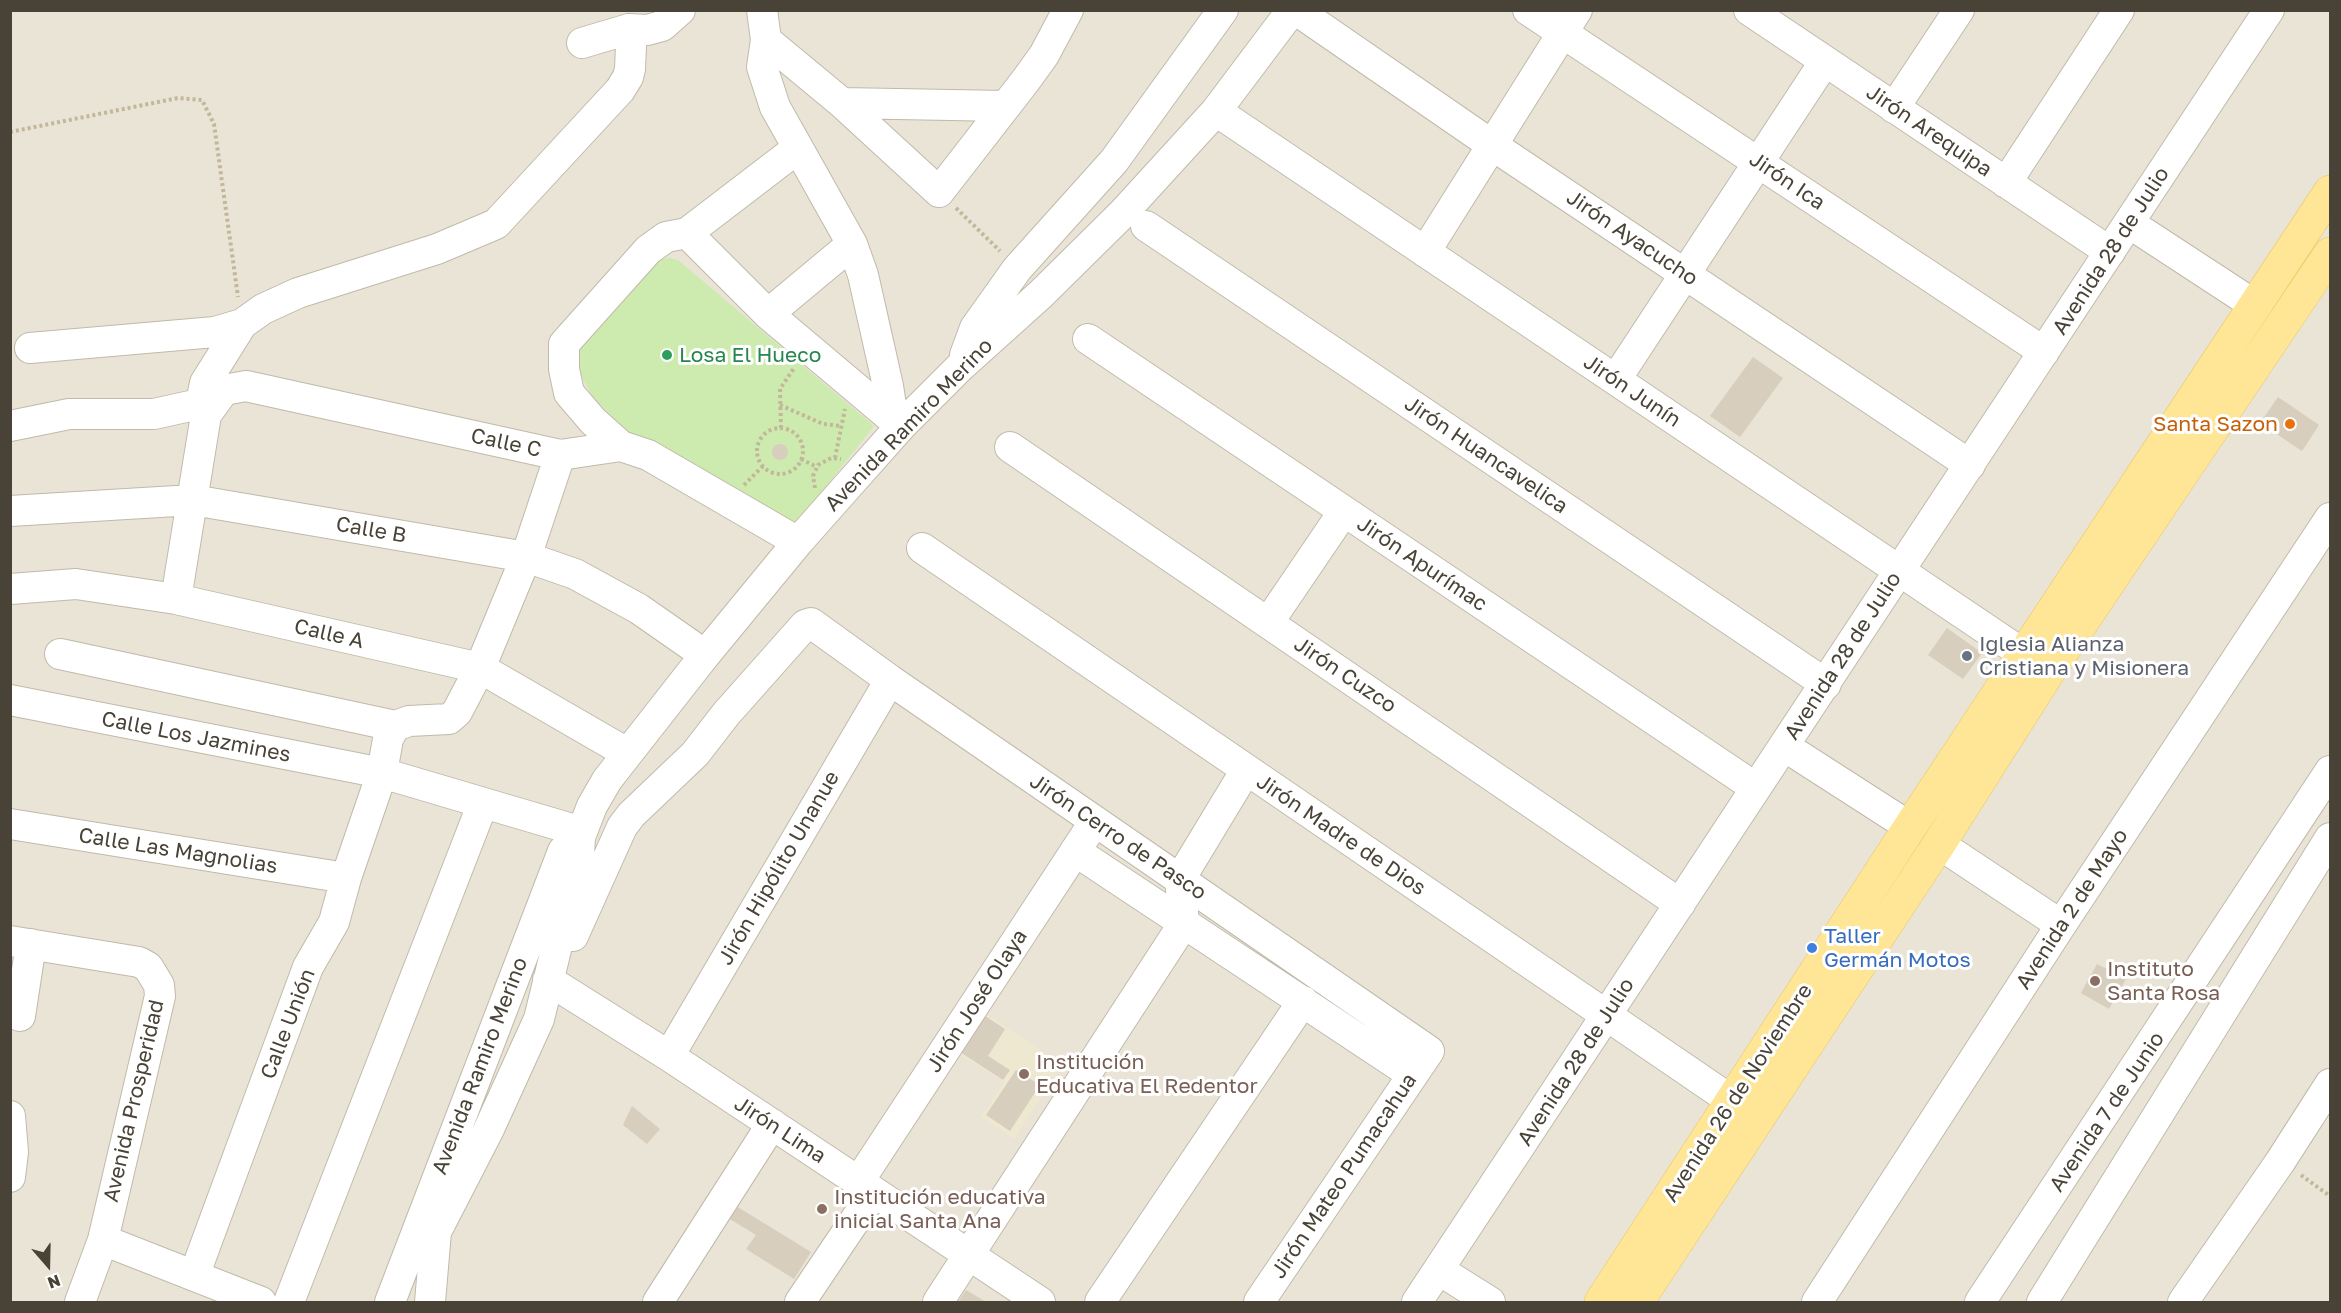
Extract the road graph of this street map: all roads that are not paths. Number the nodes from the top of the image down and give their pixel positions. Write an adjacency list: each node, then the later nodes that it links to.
1 (680, 10): 12 (street)
2 (762, 10): 13 (street)
3 (1068, 10): 17 (street)
4 (1222, 10): 39 (street)
5 (1294, 10): 19 (street, Avenida Ramiro Merino); 20 (street, Jirón Ayacucho)
6 (1528, 10): 11 (street, Jirón Ica)
7 (1749, 10): 15 (street, Jirón Arequipa)
8 (1959, 10): 18 (street)
9 (2119, 10): 23 (street)
10 (2269, 10): 25 (street, Avenida 28 de Julio)
11 (1570, 21): 20 (street); 22 (street, Jirón Ica)
12 (629, 29): 14 (street); 35 (street)
13 (766, 40): 16 (street); 21 (street)
14 (582, 43)
15 (1825, 62): 18 (street, Jirón Arequipa); 22 (street)
16 (842, 103): 17 (street); 17 (street)
17 (1005, 106)
18 (1894, 108): 23 (street, Jirón Arequipa)
19 (1215, 111): 29 (street, Jirón Junín); 39 (street, Avenida Ramiro Merino)
20 (1492, 145): 29 (street); 32 (street, Jirón Ayacucho)
21 (798, 148): 27 (street); 28 (street)
22 (1759, 162): 32 (street); 38 (street, Jirón Ica)
23 (2006, 183): 30 (street, Jirón Arequipa)
24 (2331, 192): 33 (main road, Avenida 26 de Noviembre)
25 (2129, 223): 30 (street, Avenida 28 de Julio); 33 (street)
26 (1146, 226): 64 (street, Jirón Huancavelica)
27 (687, 233): 34 (street); 44 (street)
28 (852, 244): 34 (street); 42 (street)
29 (1425, 252): 40 (street, Jirón Junín)
30 (2110, 252): 38 (street, Avenida 28 de Julio)
31 (2329, 258): 61 (main road, Avenida 26 de Noviembre)
32 (1685, 273): 40 (street); 47 (street, Jirón Ayacucho)
33 (2256, 306): 61 (main road, Avenida 26 de Noviembre)
34 (768, 314): 42 (street)
35 (242, 324): 37 (street); 41 (street)
36 (1088, 339): 50 (street, Jirón Apurímac)
37 (30, 348)
38 (2044, 352): 47 (street, Avenida 28 de Julio)
39 (961, 366): 42 (street, Avenida Ramiro Merino)
40 (1616, 380): 55 (street, Jirón Junín)
41 (206, 415): 43 (street); 46 (street, Calle C); 48 (street)
42 (897, 422): 52 (street, Avenida Ramiro Merino)
43 (10, 426)
44 (621, 446): 46 (street, Calle C); 52 (street, Calle C)
45 (1010, 447): 58 (street, Jirón Cuzco)
46 (560, 455): 54 (street)
47 (1970, 465): 55 (street, Avenida 28 de Julio)
48 (193, 500): 49 (street, Calle B); 54 (street, Calle B); 57 (street)
49 (10, 511)
50 (1344, 511): 58 (street); 72 (street, Jirón Apurímac)
51 (2331, 518): 85 (street, Avenida 2 de Mayo)
52 (798, 542): 60 (street, Avenida Ramiro Merino)
53 (922, 549): 69 (street, Jirón Madre de Dios)
54 (526, 557): 60 (street, Calle B); 62 (street)
55 (1900, 570): 61 (street, Jirón Junín); 64 (street, Avenida 28 de Julio)
56 (10, 590): 57 (street, Calle A)
57 (176, 599): 62 (street, Calle A)
58 (1268, 622): 83 (street, Jirón Cuzco)
59 (60, 654): 66 (street)
60 (705, 655): 68 (street, Avenida Ramiro Merino)
61 (2036, 662): 76 (main road, Avenida 26 de Noviembre); 79 (main road, Avenida 26 de Noviembre)
62 (480, 668): 66 (street); 68 (street, Calle A)
63 (890, 680): 74 (street, Jirón Cerro de Pasco); 87 (street, Jirón Cerro de Pasco); 92 (street, Jirón Hipólito Unanue)
64 (1826, 684): 67 (street, Avenida 28 de Julio)
65 (10, 700): 71 (street, Calle Los Jazmines)
66 (395, 726): 71 (street, Calle Unión)
67 (1784, 746): 72 (street, Avenida 28 de Julio); 76 (street)
68 (627, 753): 77 (street, Avenida Ramiro Merino)
69 (1246, 770): 82 (street); 90 (street, Jirón Madre de Dios)
70 (2331, 771): 121 (street, Avenida 7 de Junio)
71 (382, 773): 73 (street, Calle Los Jazmines); 81 (street, Calle Unión)
72 (1756, 788): 83 (street, Avenida 28 de Julio)
73 (483, 802): 77 (street, Calle Los Jazmines); 107 (street)
74 (1095, 820): 80 (street, Jirón José Olaya); 82 (street, Jirón Cerro de Pasco)
75 (10, 824): 81 (street, Calle Las Magnolias)
76 (1910, 827): 95 (main road, Avenida 26 de Noviembre)
77 (581, 834): 87 (street, Avenida Ramiro Merino); 108 (street, Avenida Ramiro Merino)
78 (2331, 838): 122 (street, Avenida 7 de Junio)
79 (1939, 844): 85 (street); 96 (main road, Avenida 26 de Noviembre)
80 (1075, 851): 84 (street, Jirón Cerro de Pasco); 100 (street, Jirón José Olaya)
81 (346, 878): 104 (street, Calle Unión)
82 (1180, 879): 84 (street); 91 (street, Jirón Cerro de Pasco)
83 (1680, 904): 90 (street, Avenida 28 de Julio)
84 (1184, 923): 88 (street, Jirón Cerro de Pasco); 102 (street)
85 (2061, 925): 120 (street, Avenida 2 de Mayo)
86 (21, 942): 89 (street); 101 (street, Avenida Prosperidad)
87 (549, 976): 92 (street, Jirón Lima); 109 (street, Avenida Ramiro Merino)
88 (1303, 1001): 93 (street, Jirón Cerro de Pasco); 114 (street)
89 (20, 1016)
90 (1606, 1016): 95 (street, Jirón Madre de Dios); 103 (street, Avenida 28 de Julio)
91 (1429, 1050): 93 (street, Jirón Mateo Pumacahua)
92 (669, 1056): 98 (street, Jirón Lima)
93 (1413, 1075): 115 (street, Jirón Mateo Pumacahua)
94 (2331, 1084): 123 (street)
95 (1732, 1101): 96 (street, Jirón Madre de Dios); 118 (main road, Avenida 26 de Noviembre)
96 (1766, 1106): 119 (main road, Avenida 26 de Noviembre)
97 (10, 1116): 99 (street)
98 (772, 1124): 100 (street, Jirón Lima); 110 (street)
99 (10, 1177)
100 (866, 1187): 102 (street, Jirón Lima); 111 (street, Jirón José Olaya)
101 (103, 1239): 104 (street); 105 (street, Avenida Prosperidad)
102 (969, 1255): 112 (street); 113 (street, Jirón Lima)
103 (1439, 1270): 116 (street, Avenida 28 de Julio); 117 (street)
104 (194, 1276): 106 (street)
105 (80, 1302)
106 (261, 1302)
107 (289, 1302)
108 (390, 1302)
109 (430, 1302)
110 (658, 1302)
111 (800, 1302)
112 (938, 1302)
113 (1040, 1302)
114 (1100, 1302)
115 (1259, 1302)
116 (1417, 1302)
117 (1490, 1302)
118 (1601, 1302)
119 (1637, 1302)
120 (1817, 1302)
121 (1980, 1302)
122 (2042, 1302)
123 (2183, 1302)

